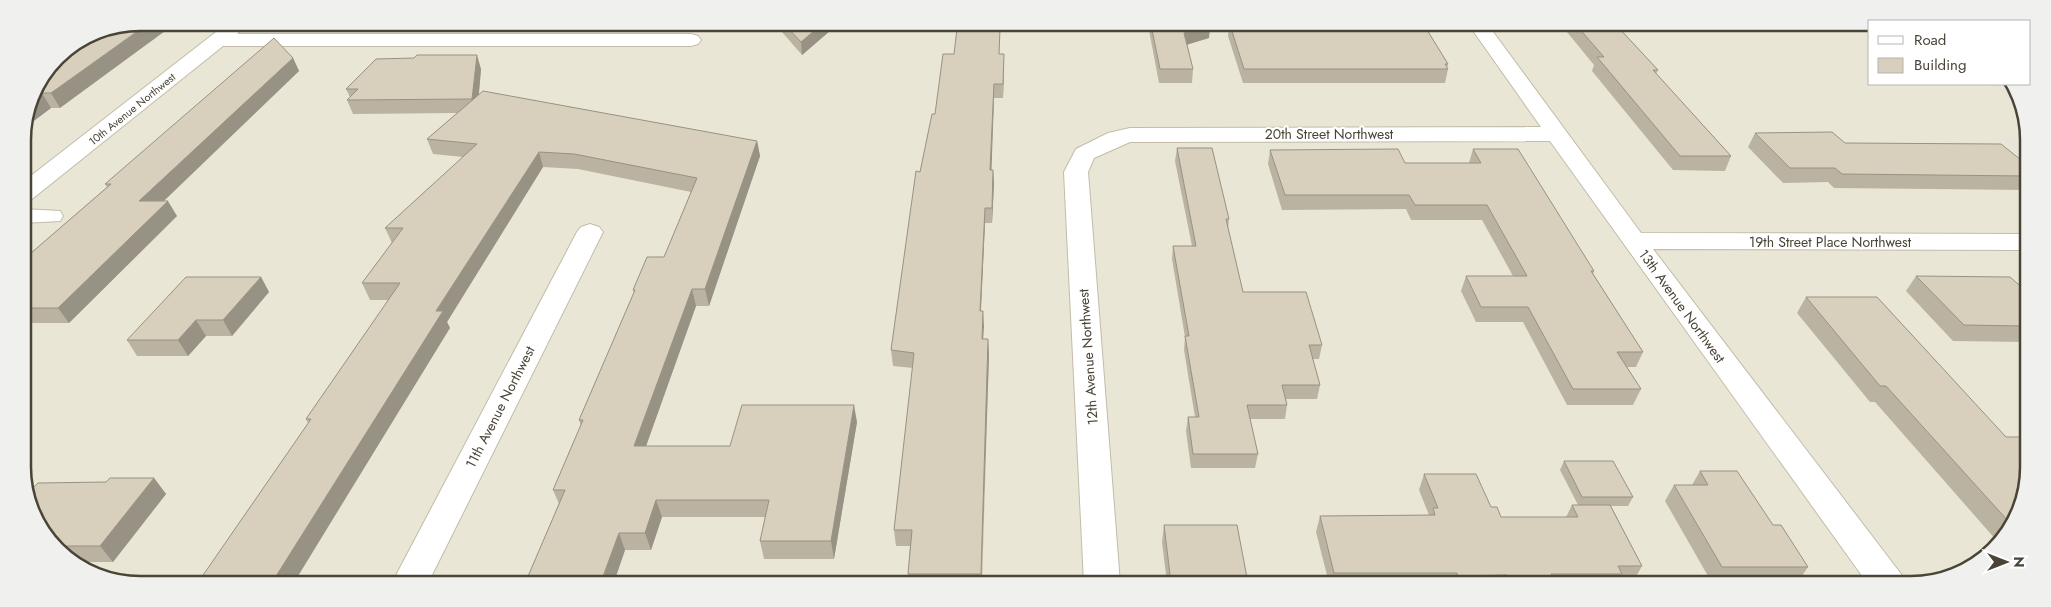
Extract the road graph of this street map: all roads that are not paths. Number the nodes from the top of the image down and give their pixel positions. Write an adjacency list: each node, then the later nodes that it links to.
1 (229, 31): 3 (street, 10th Avenue Northwest)
2 (1482, 31): 5 (street, 13th Avenue Northwest)
3 (218, 40): 4 (street); 7 (street, 10th Avenue Northwest)
4 (692, 40)
5 (1558, 134): 6 (street, 20th Street Northwest); 11 (street, 13th Avenue Northwest)
6 (1102, 144): 14 (street, 12th Avenue Northwest)
7 (31, 188)
8 (31, 216): 9 (street)
9 (51, 216)
10 (590, 232): 13 (street, 11th Avenue Northwest)
11 (1634, 241): 12 (street, 19th Street Place Northwest); 15 (street, 13th Avenue Northwest)
12 (2020, 242)
13 (413, 576)
14 (1102, 576)
15 (1882, 576)

